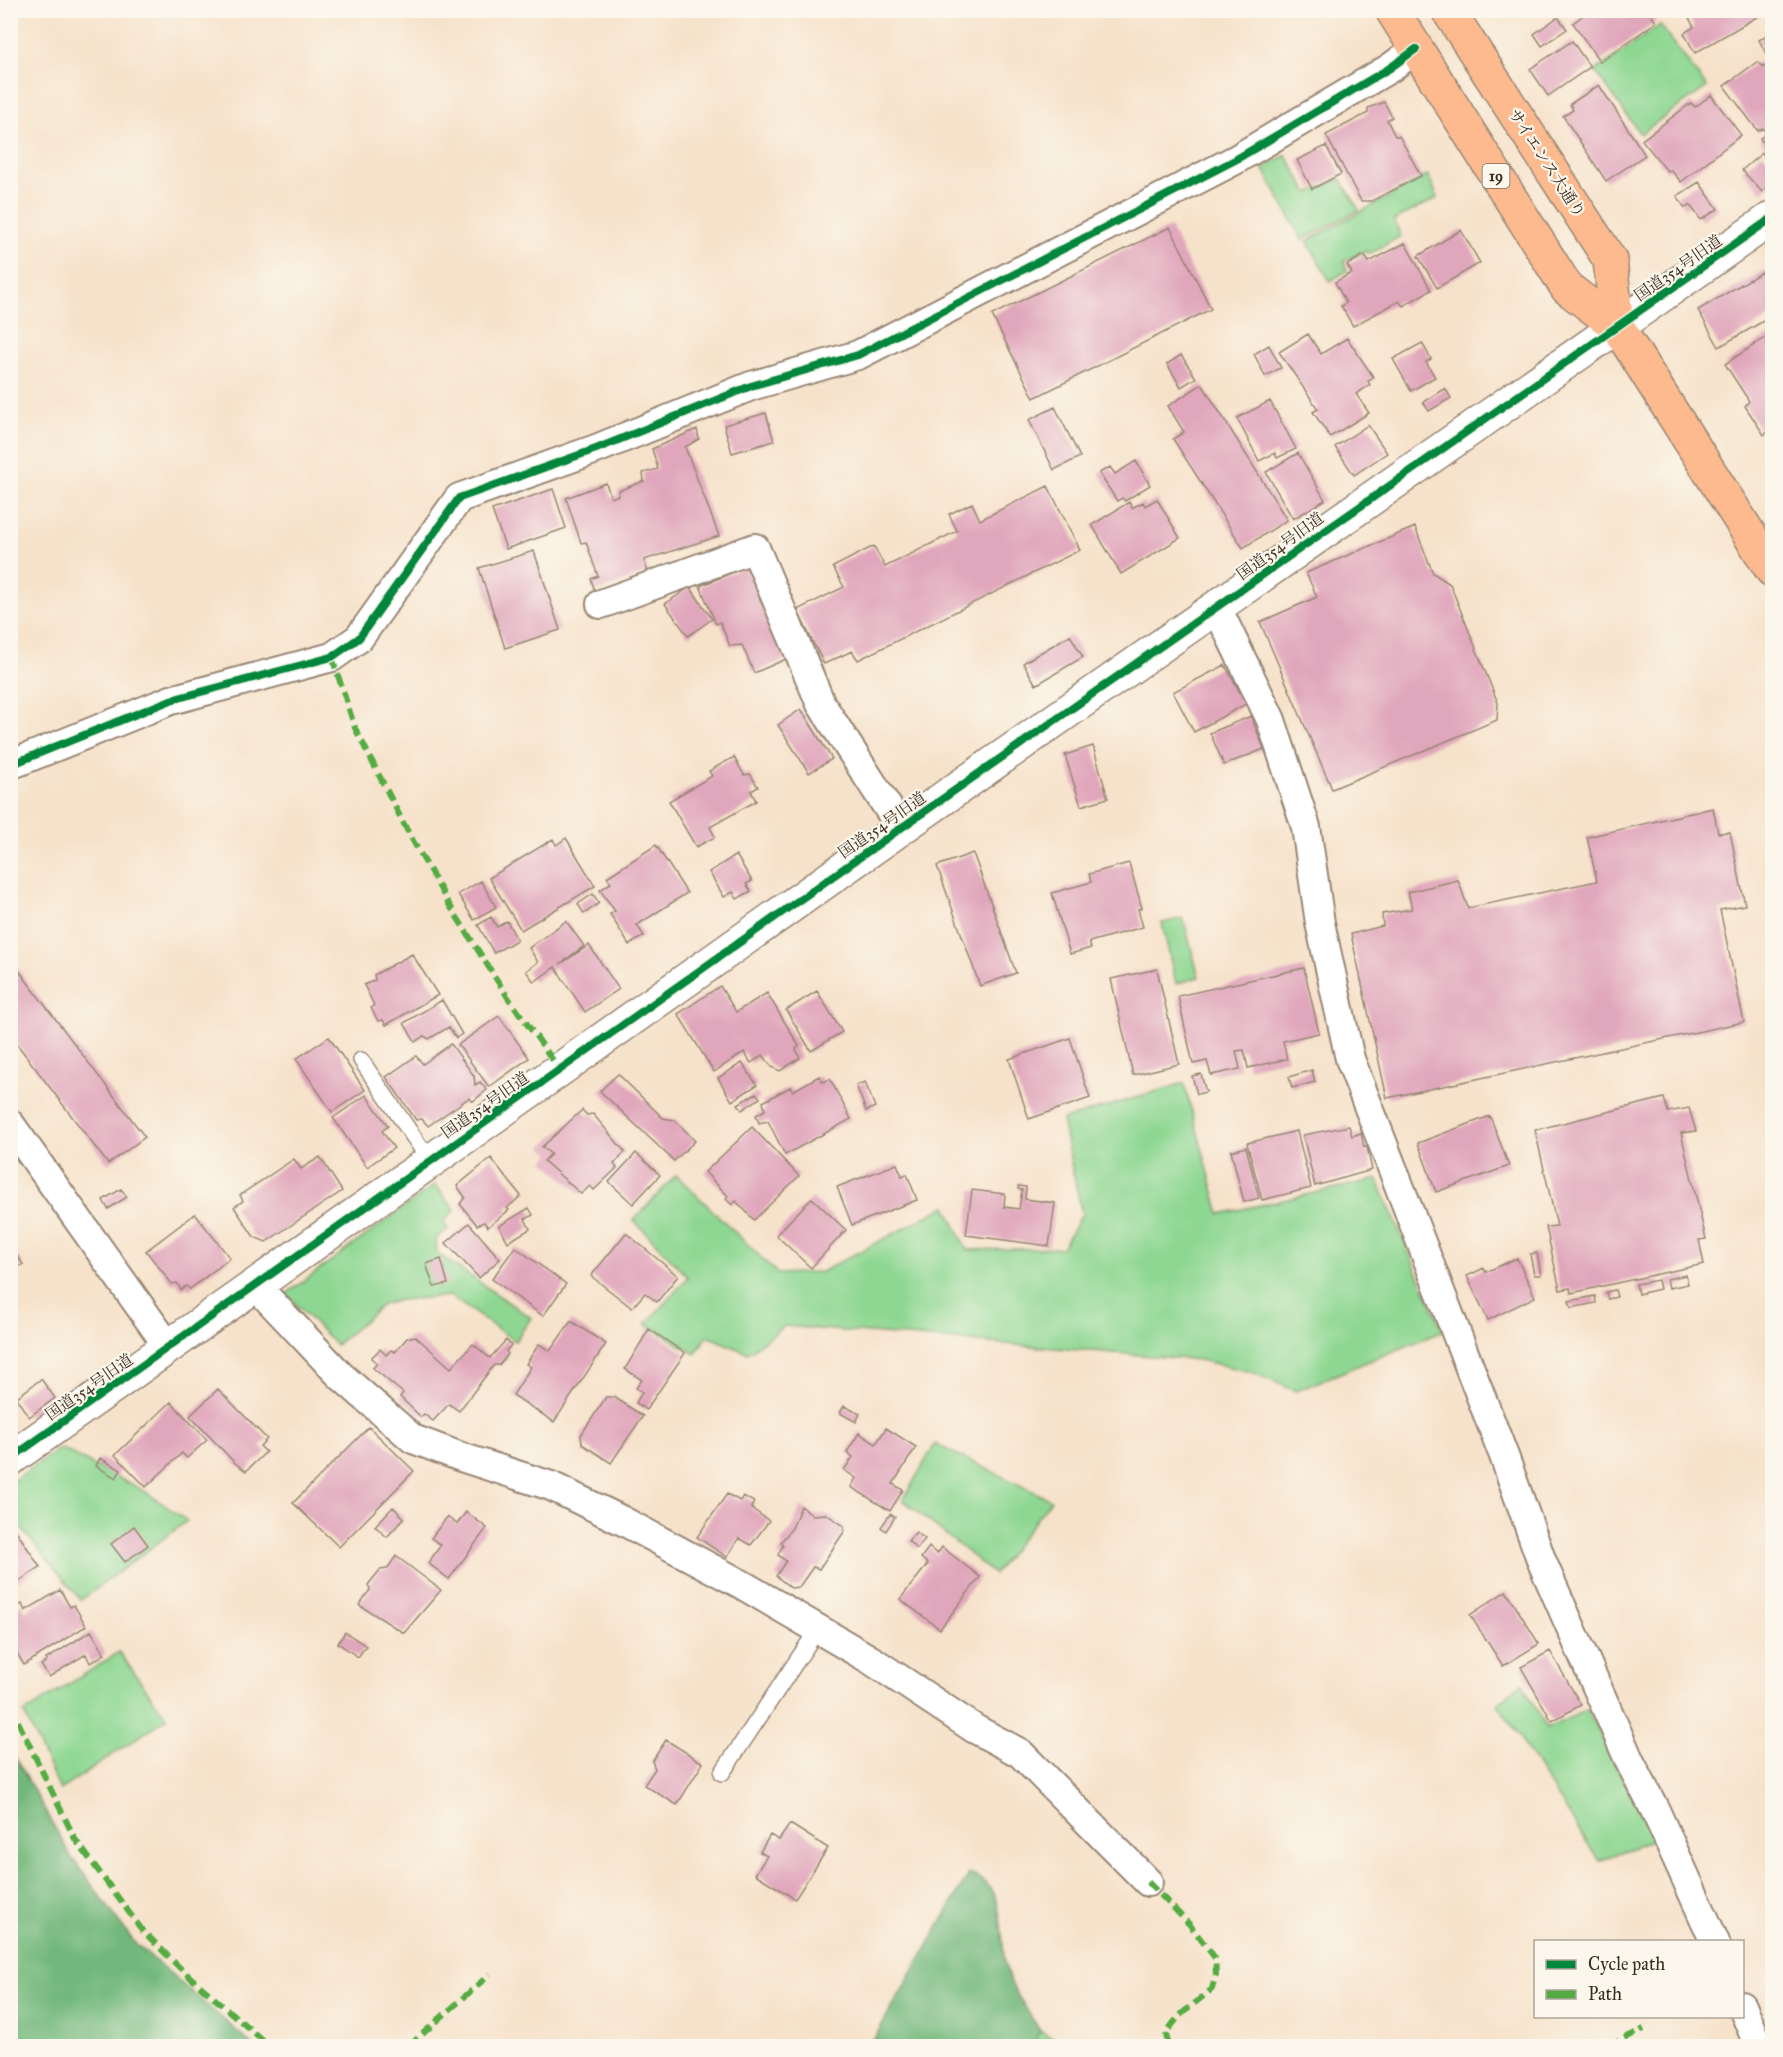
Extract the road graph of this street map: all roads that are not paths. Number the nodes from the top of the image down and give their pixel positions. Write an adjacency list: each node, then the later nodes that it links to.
1 (1392, 10): 3 (main road, サイエンス大通り / 19)
2 (1448, 10): 5 (main road, サイエンス大通り / 19)
3 (1416, 49): 5 (main road, サイエンス大通り / 19); 9 (street)
4 (1773, 218): 5 (street, 国道354号旧道)
5 (1617, 326): 6 (main road, サイエンス大通り / 19); 8 (street, 国道354号旧道)
6 (1773, 570)
7 (601, 604): 10 (street)
8 (1218, 608): 10 (street, 国道354号旧道); 20 (street)
9 (10, 765)
10 (901, 828): 13 (street, 国道354号旧道)
11 (361, 1060): 13 (lane)
12 (10, 1124): 15 (street)
13 (430, 1161): 14 (street, 国道354号旧道)
14 (255, 1284): 15 (street, 国道354号旧道); 17 (street)
15 (168, 1346): 16 (street, 国道354号旧道)
16 (10, 1459)
17 (818, 1629): 18 (lane); 19 (street)
18 (722, 1773)
19 (1148, 1882)
20 (1715, 1940)
21 (1744, 2008): 22 (street)
22 (1759, 2046)

